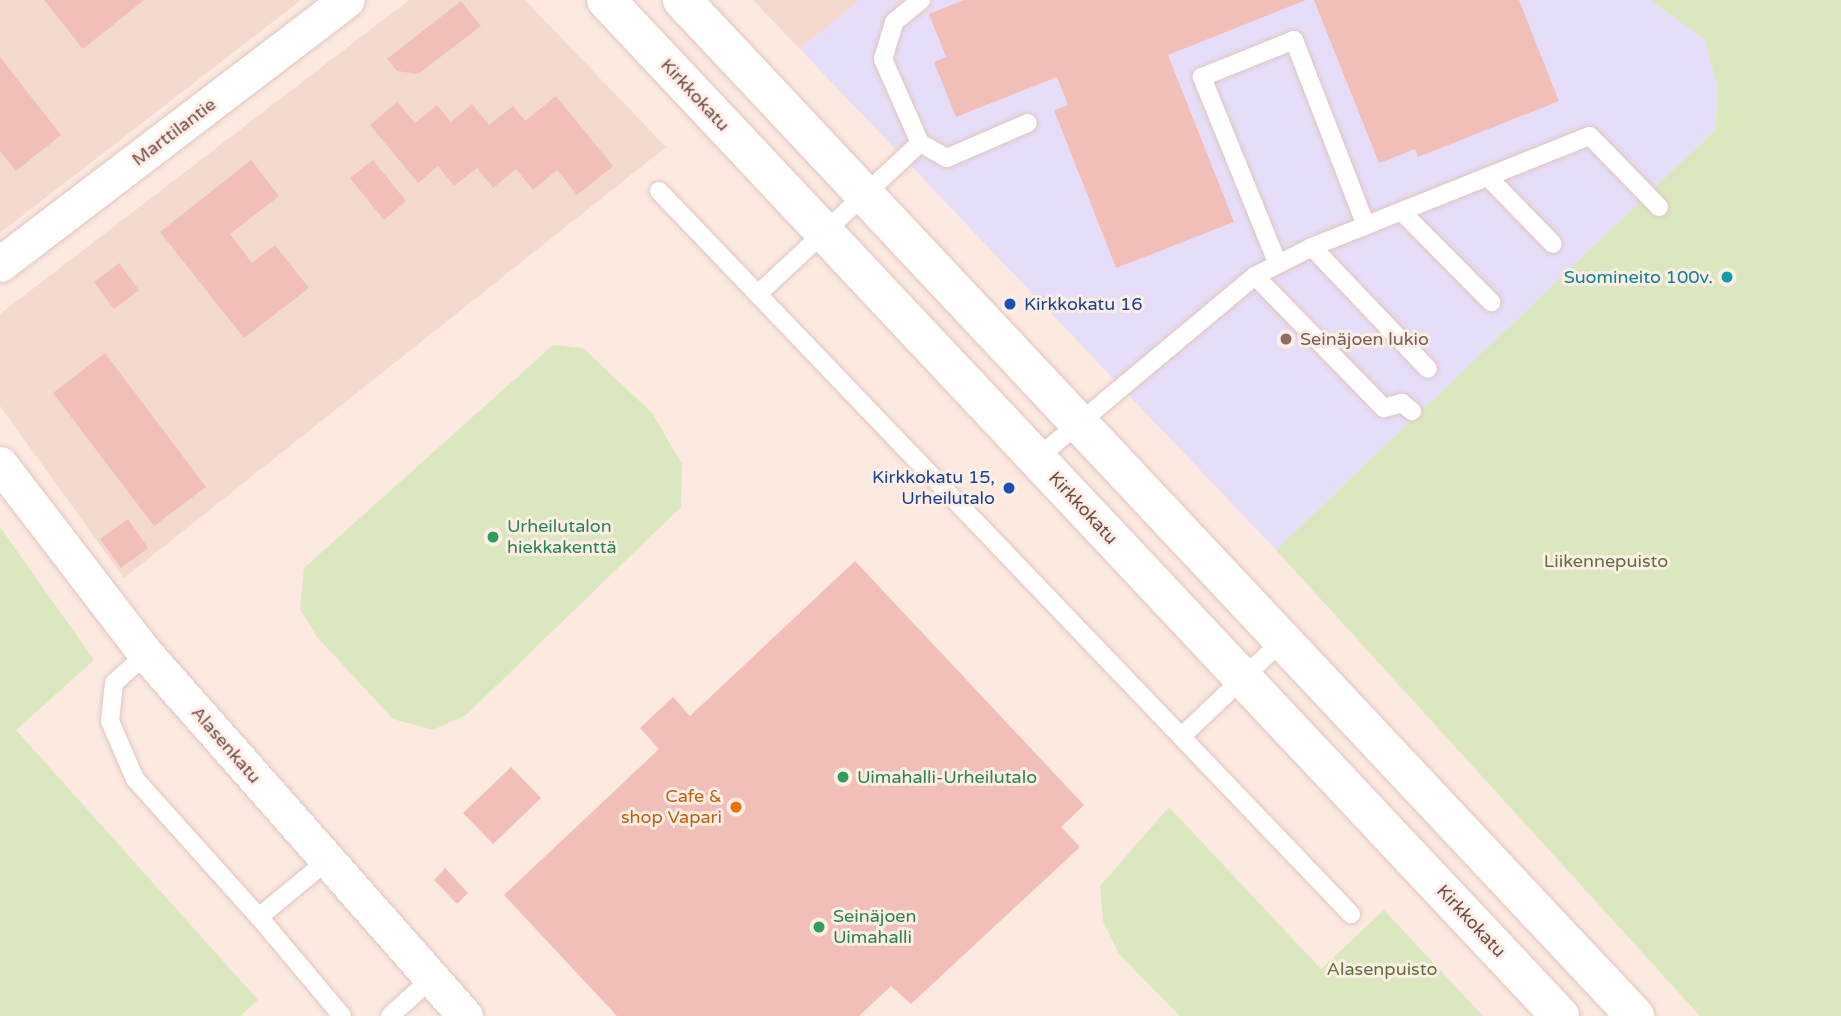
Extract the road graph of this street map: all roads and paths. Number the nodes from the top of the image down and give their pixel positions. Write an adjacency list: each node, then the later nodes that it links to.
1 (347, 0): 17 (street, Marttilantie)
2 (606, 0): 13 (main road, Kirkkokatu)
3 (682, 0): 9 (main road)
4 (921, 0): 6 (lane)
5 (1028, 123): 6 (lane)
6 (920, 143): 9 (lane)
7 (1488, 177): 10 (lane); 11 (lane); 14 (lane)
8 (659, 191): 19 (lane)
9 (864, 194): 13 (lane); 23 (main road)
10 (1659, 207)
11 (1402, 212): 12 (lane); 20 (lane)
12 (1366, 226): 15 (lane); 16 (lane)
13 (822, 232): 19 (lane); 24 (main road, Kirkkokatu)
14 (1552, 244)
15 (1312, 247): 16 (lane); 21 (lane)
16 (1277, 262): 18 (lane)
17 (0, 264)
18 (1255, 276): 22 (lane); 23 (lane)
19 (758, 294): 29 (lane)
20 (1492, 302)
21 (1428, 369)
22 (1412, 411)
23 (1078, 420): 24 (lane); 26 (main road)
24 (1035, 459): 28 (main road, Kirkkokatu)
25 (0, 464): 27 (street, Alasenkatu)
26 (1283, 640): 28 (lane); 38 (main road)
27 (146, 654): 30 (street, Alasenkatu); 32 (lane)
28 (1243, 678): 29 (lane); 37 (main road, Kirkkokatu)
29 (1182, 736): 31 (lane)
30 (328, 860): 32 (lane); 33 (street, Alasenkatu)
31 (1351, 914)
32 (259, 917): 34 (lane)
33 (432, 978): 35 (lane); 36 (street, Alasenkatu)
34 (342, 1016)
35 (390, 1016)
36 (465, 1016)
37 (1560, 1016)
38 (1635, 1016)

